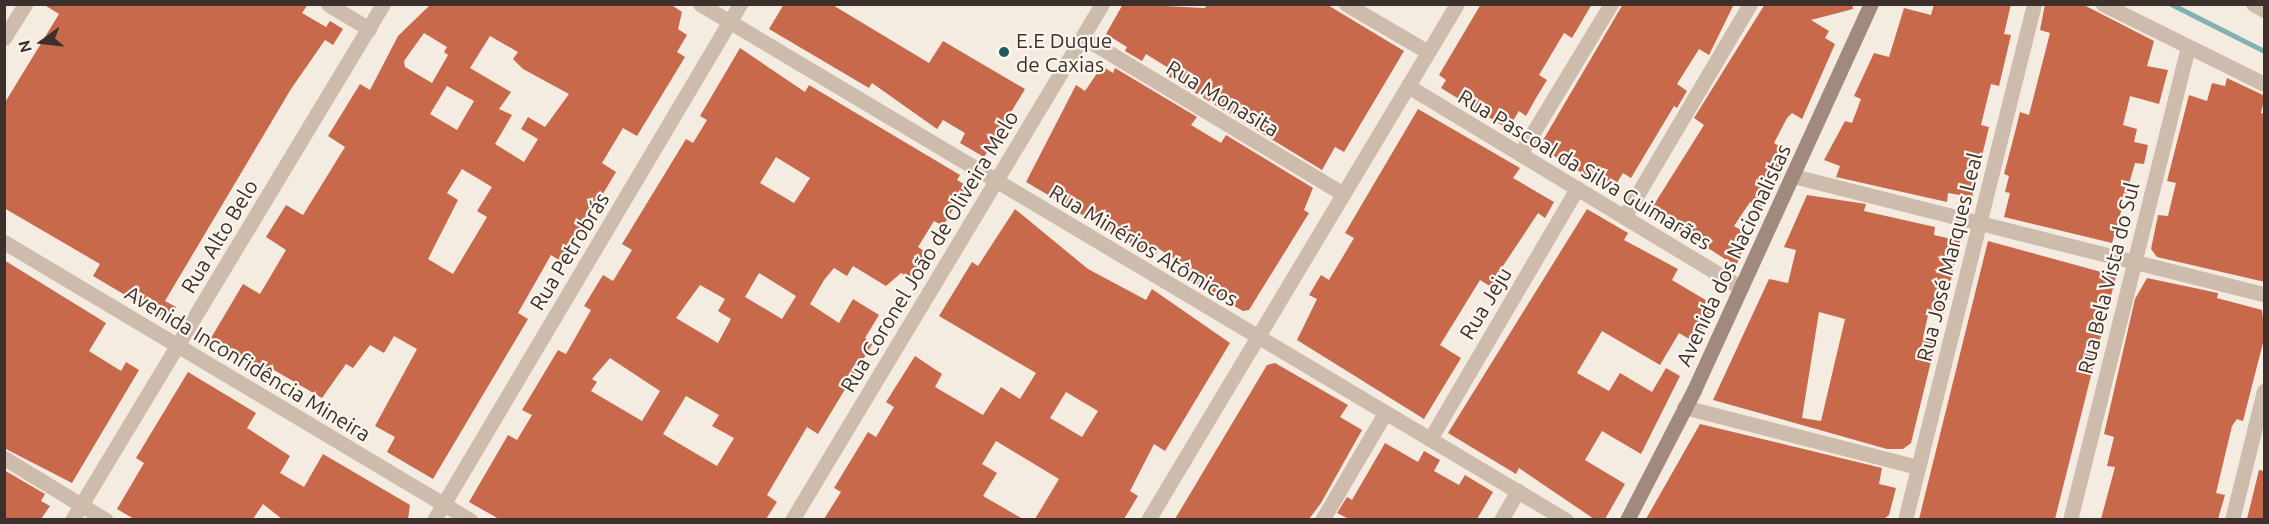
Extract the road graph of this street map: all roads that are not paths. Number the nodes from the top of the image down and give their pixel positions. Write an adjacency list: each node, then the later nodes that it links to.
1 (25, 4): 19 (street)
2 (328, 4): 17 (street)
3 (383, 4): 17 (street, Rua Alto Belo)
4 (700, 4): 16 (street, Rua Minérios Atômicos)
5 (740, 4): 16 (street, Rua Petrobrás)
6 (1102, 4): 18 (street, Rua Coronel João de Oliveira Melo)
7 (1346, 4): 21 (street)
8 (1457, 4): 21 (street)
9 (1611, 4): 24 (street)
10 (1750, 4): 29 (street)
11 (1871, 4): 25 (main road, Avenida dos Nacionalistas)
12 (2034, 4): 30 (street, Rua José Marques Leal)
13 (2103, 4): 20 (street)
14 (2253, 4): 15 (street)
15 (2265, 10)
16 (730, 22): 26 (street, Rua Minérios Atômicos); 45 (street, Rua Petrobrás)
17 (369, 29): 36 (street, Rua Alto Belo)
18 (1083, 37): 26 (street, Rua Coronel João de Oliveira Melo); 28 (street, Rua Monasita)
19 (4, 38)
20 (2188, 47): 22 (street); 32 (street, Rua Bela Vista do Sul)
21 (1428, 52): 23 (street)
22 (2265, 84)
23 (1408, 86): 24 (street, Rua Pascoal da Silva Guimarães); 28 (street)
24 (1520, 153): 27 (street, Rua Pascoal da Silva Guimarães)
25 (1793, 176): 30 (street); 33 (main road, Avenida dos Nacionalistas)
26 (996, 181): 35 (street, Rua Minérios Atômicos); 50 (street, Rua Coronel João de Oliveira Melo)
27 (1577, 188): 29 (street, Rua Pascoal da Silva Guimarães); 40 (street, Rua Jeju)
28 (1343, 194): 35 (street)
29 (1624, 217): 33 (street, Rua Pascoal da Silva Guimarães)
30 (1978, 224): 32 (street); 42 (street, Rua José Marques Leal)
31 (4, 242): 36 (street, Avenida Inconfidência Mineira)
32 (2134, 262): 34 (street); 57 (street, Rua Bela Vista do Sul)
33 (1741, 288): 38 (main road, Avenida dos Nacionalistas)
34 (2265, 294)
35 (1257, 336): 39 (street, Rua Minérios Atômicos); 51 (street)
36 (177, 345): 44 (street, Rua Alto Belo); 45 (street, Avenida Inconfidência Mineira)
37 (2265, 391): 58 (street)
38 (1684, 407): 42 (street); 55 (main road, Avenida dos Nacionalistas)
39 (1385, 413): 40 (street, Rua Minérios Atômicos); 52 (street)
40 (1430, 440): 43 (street, Rua Minérios Atômicos)
41 (4, 458): 44 (street)
42 (1918, 467): 56 (street, Rua José Marques Leal)
43 (1518, 491): 53 (street); 54 (street, Rua Minérios Atômicos)
44 (81, 504): 46 (street, Rua Alto Belo); 47 (street)
45 (444, 504): 48 (street, Rua Petrobrás); 49 (street, Avenida Inconfidência Mineira)
46 (72, 519)
47 (106, 519)
48 (434, 519)
49 (470, 519)
50 (792, 519)
51 (1148, 519)
52 (1322, 519)
53 (1502, 519)
54 (1566, 519)
55 (1627, 519)
56 (1905, 519)
57 (2070, 519)
58 (2232, 519)

